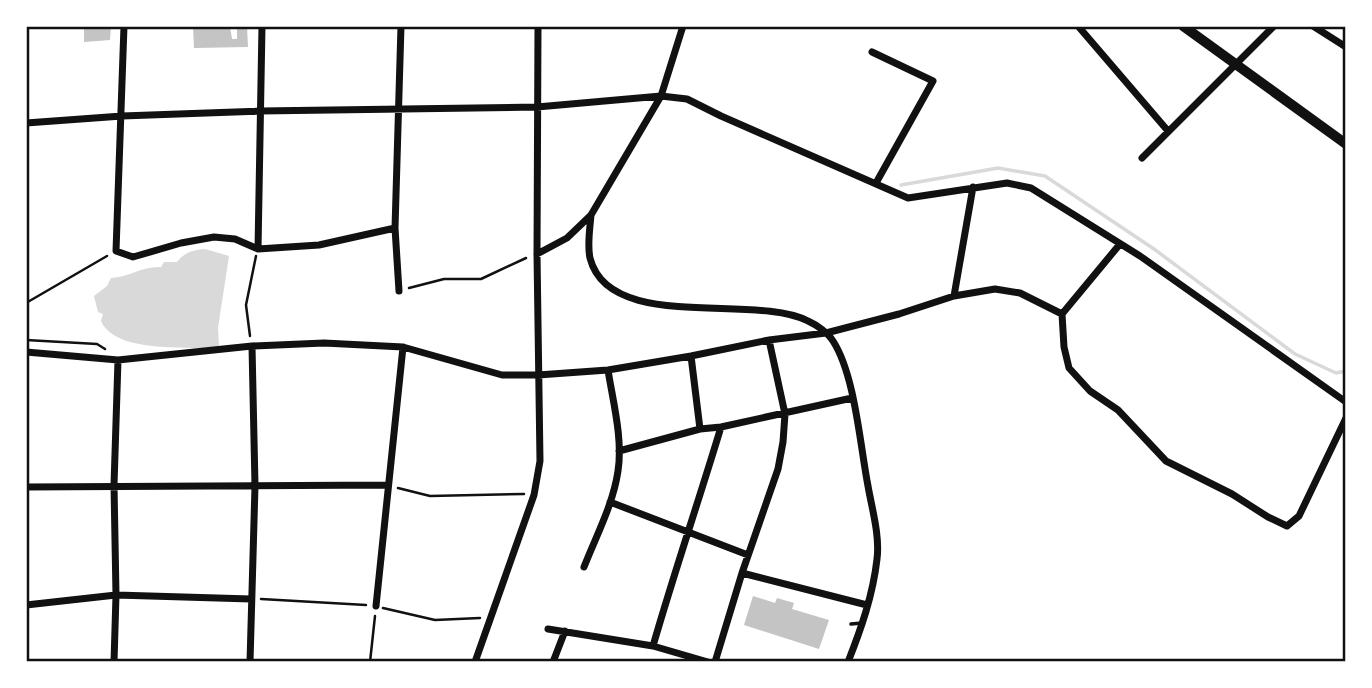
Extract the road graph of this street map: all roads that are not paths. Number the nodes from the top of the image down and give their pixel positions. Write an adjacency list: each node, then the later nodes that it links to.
1 (124, 26): 17 (street)
2 (262, 26): 16 (street)
3 (401, 26): 15 (street)
4 (538, 26): 14 (street)
5 (683, 26): 13 (street)
6 (1078, 26): 19 (street)
7 (1184, 26): 12 (street)
8 (1274, 26): 12 (street)
9 (1313, 26): 10 (street)
10 (1346, 47)
11 (872, 52): 22 (street)
12 (1235, 63): 19 (street); 20 (street)
13 (661, 96): 14 (street); 22 (street); 24 (street)
14 (537, 107): 15 (street); 28 (street)
15 (400, 110): 16 (street); 25 (street)
16 (260, 111): 17 (street); 27 (street)
17 (122, 116): 18 (street); 27 (street)
18 (26, 123)
19 (1168, 131): 21 (street)
20 (1346, 144)
21 (1142, 158)
22 (876, 183): 23 (street)
23 (973, 187): 26 (street); 30 (street)
24 (591, 215): 28 (street); 32 (street)
25 (395, 228): 27 (street); 29 (street)
26 (1120, 244): 31 (street); 42 (street)
27 (258, 248)
28 (537, 254): 40 (street)
29 (399, 291)
30 (954, 296): 31 (street); 32 (street)
31 (1062, 314): 44 (street)
32 (826, 333): 33 (street); 41 (street)
33 (769, 340): 37 (street); 43 (street)
34 (252, 346): 35 (street); 38 (street); 50 (street)
35 (402, 347): 40 (street); 49 (street)
36 (26, 352): 38 (street)
37 (691, 356): 39 (street); 46 (street)
38 (118, 360): 48 (street)
39 (608, 370): 40 (street); 47 (street)
40 (538, 375): 69 (street)
41 (852, 398): 43 (street); 60 (street)
42 (1346, 402)
43 (785, 414): 45 (street); 54 (street)
44 (1346, 418)
45 (722, 427): 46 (street); 53 (street)
46 (700, 429): 47 (street)
47 (619, 451): 52 (street)
48 (114, 485): 50 (street); 51 (street); 57 (street)
49 (387, 485): 50 (street); 61 (street)
50 (255, 486): 58 (street)
51 (26, 487)
52 (610, 502): 53 (street); 55 (street)
53 (689, 532): 54 (street); 66 (street)
54 (748, 555): 56 (street)
55 (584, 568)
56 (742, 573): 60 (street); 72 (street)
57 (116, 595): 58 (street); 59 (street); 67 (street)
58 (251, 598): 68 (street)
59 (26, 605)
60 (867, 605): 62 (street)
61 (376, 606)
62 (864, 623): 63 (lane); 73 (street)
63 (851, 624)
64 (548, 629): 65 (street)
65 (565, 631): 66 (street); 70 (street)
66 (653, 646): 71 (street)
67 (114, 662)
68 (250, 662)
69 (475, 662)
70 (553, 662)
71 (708, 662)
72 (715, 662)
73 (848, 662)

